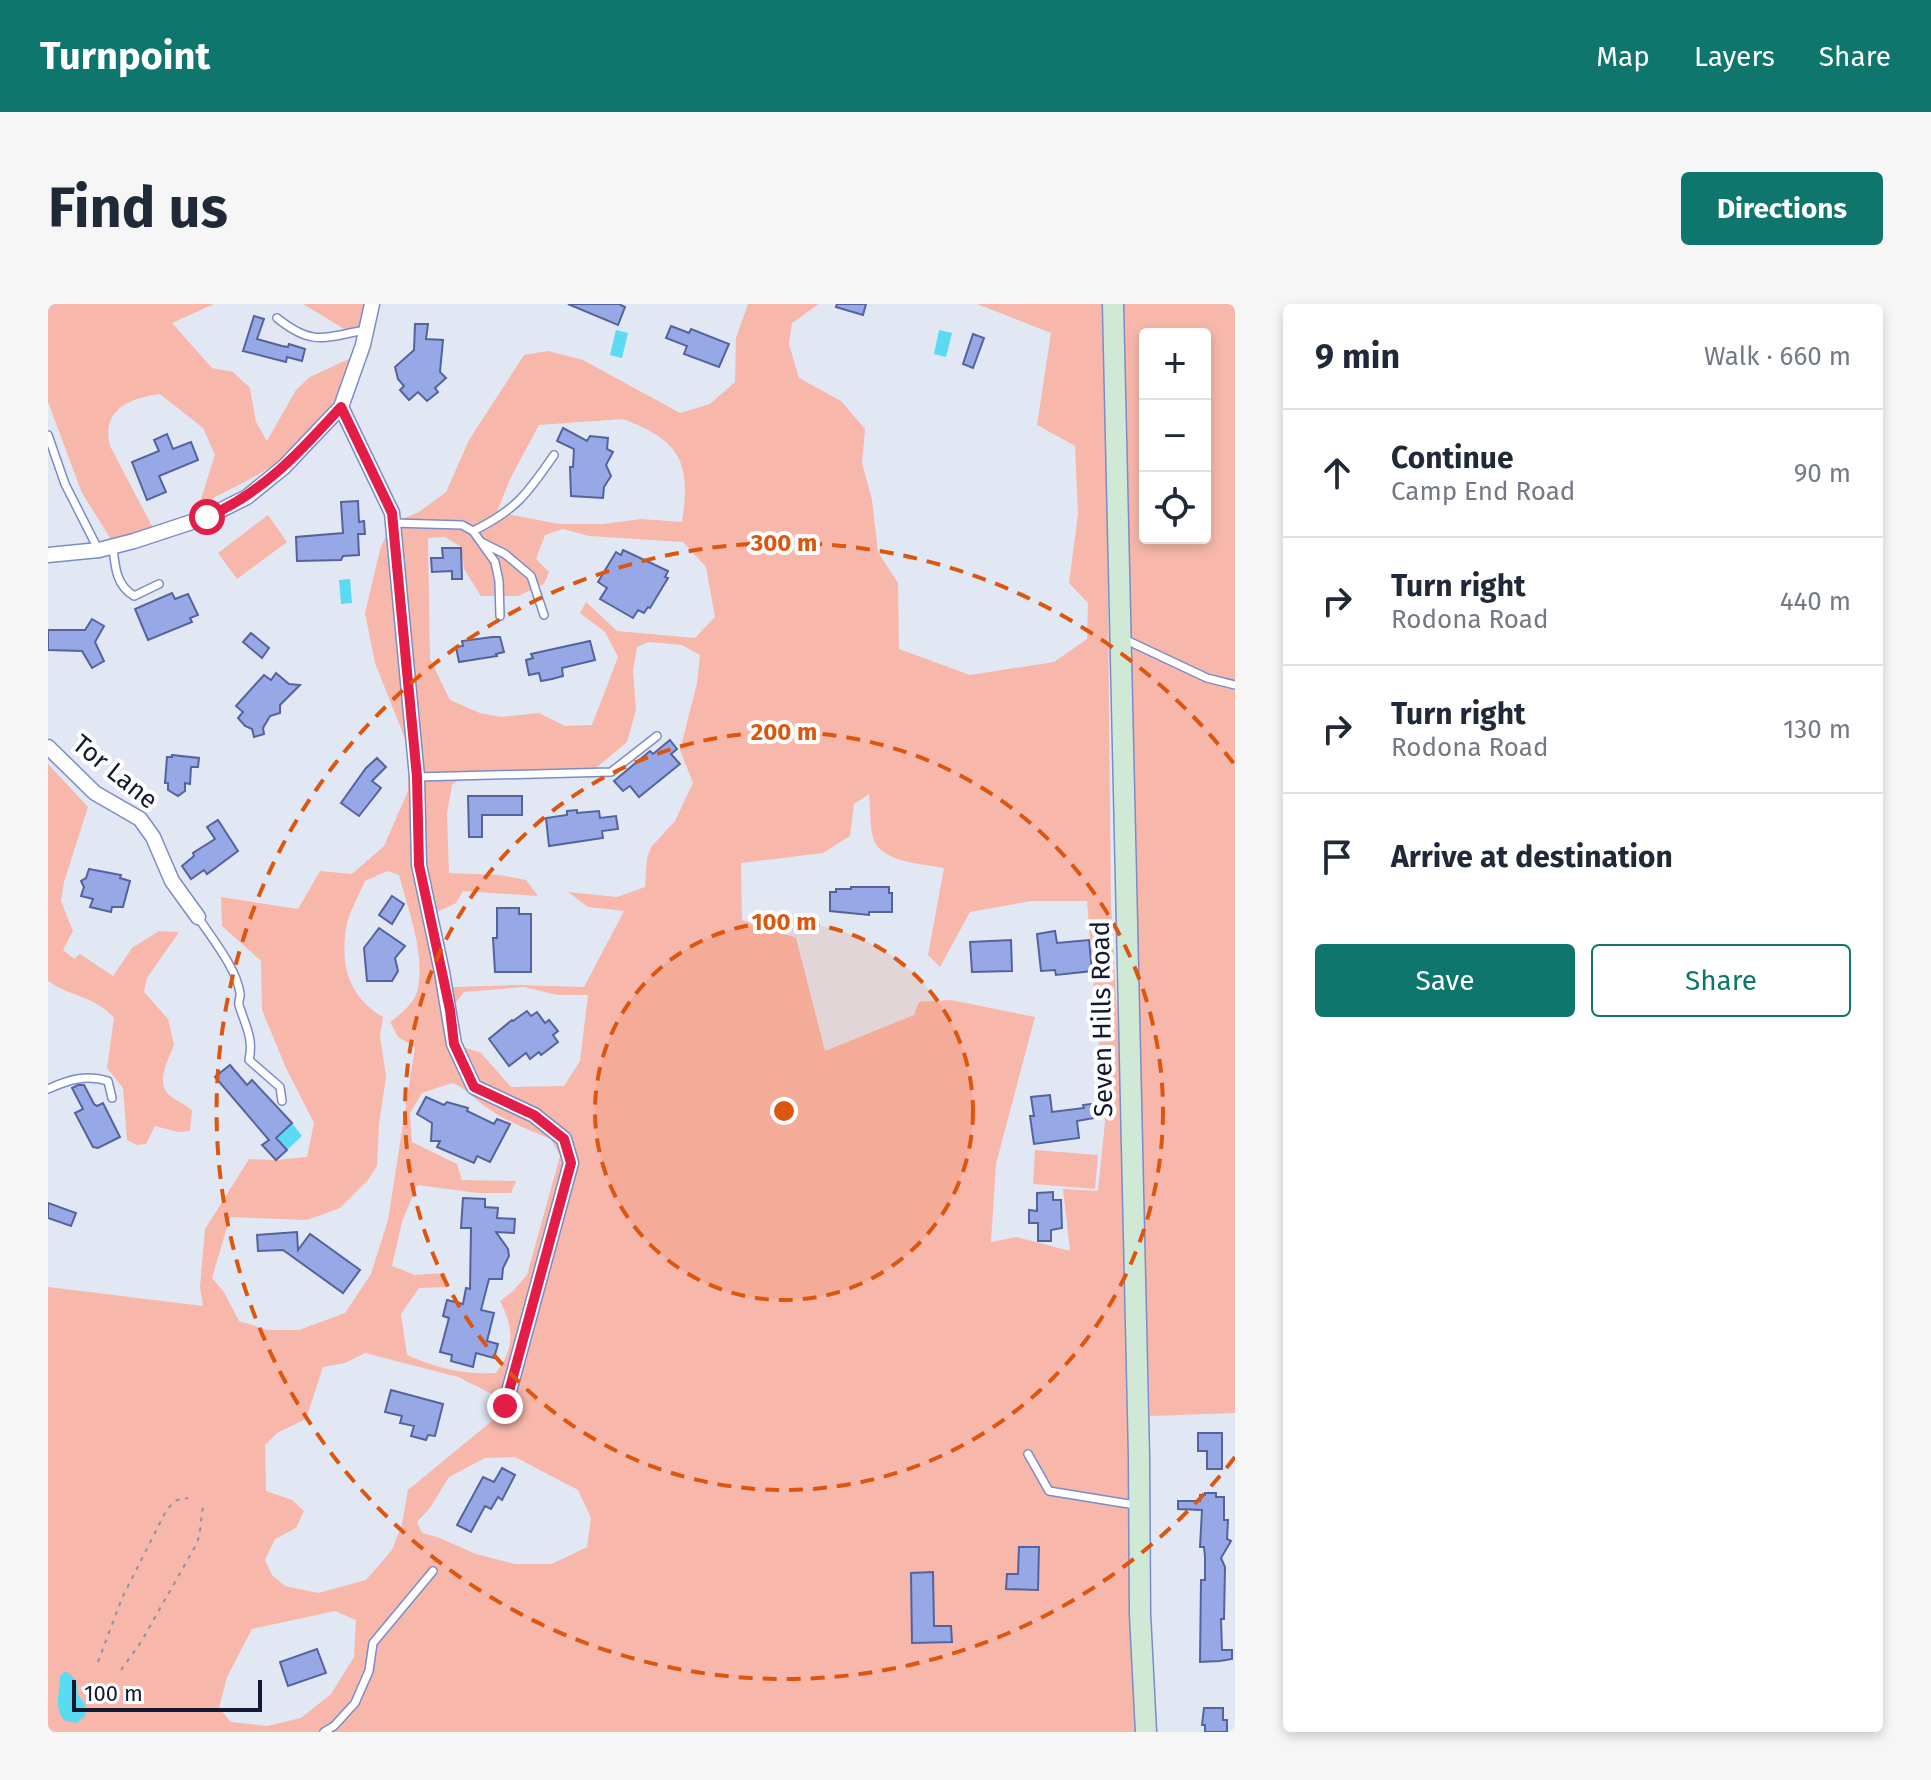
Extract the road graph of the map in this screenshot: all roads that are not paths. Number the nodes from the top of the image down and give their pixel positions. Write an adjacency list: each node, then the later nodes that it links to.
1 (372, 304): 4 (street)
2 (1113, 304): 16 (main road, Seven Hills Road)
3 (277, 318): 4 (lane)
4 (366, 330): 5 (street)
5 (341, 407): 8 (street); 11 (street)
6 (48, 435): 11 (lane)
7 (554, 455): 9 (lane)
8 (393, 523): 9 (lane); 20 (street)
9 (473, 531): 10 (lane)
10 (481, 542): 14 (lane); 15 (lane)
11 (106, 548): 12 (street); 13 (lane)
12 (48, 555)
13 (159, 584)
14 (544, 615)
15 (500, 616)
16 (1118, 636): 17 (lane); 27 (main road, Seven Hills Road)
17 (1235, 685)
18 (657, 736): 20 (lane)
19 (48, 747): 21 (street, Tor Lane)
20 (417, 777): 25 (street)
21 (198, 917): 24 (lane)
22 (48, 1089): 23 (lane)
23 (112, 1098)
24 (282, 1101)
25 (505, 1406)
26 (1028, 1454): 27 (lane)
27 (1139, 1505): 30 (main road, Seven Hills Road)
28 (433, 1571): 29 (lane)
29 (324, 1732)
30 (1146, 1732)

